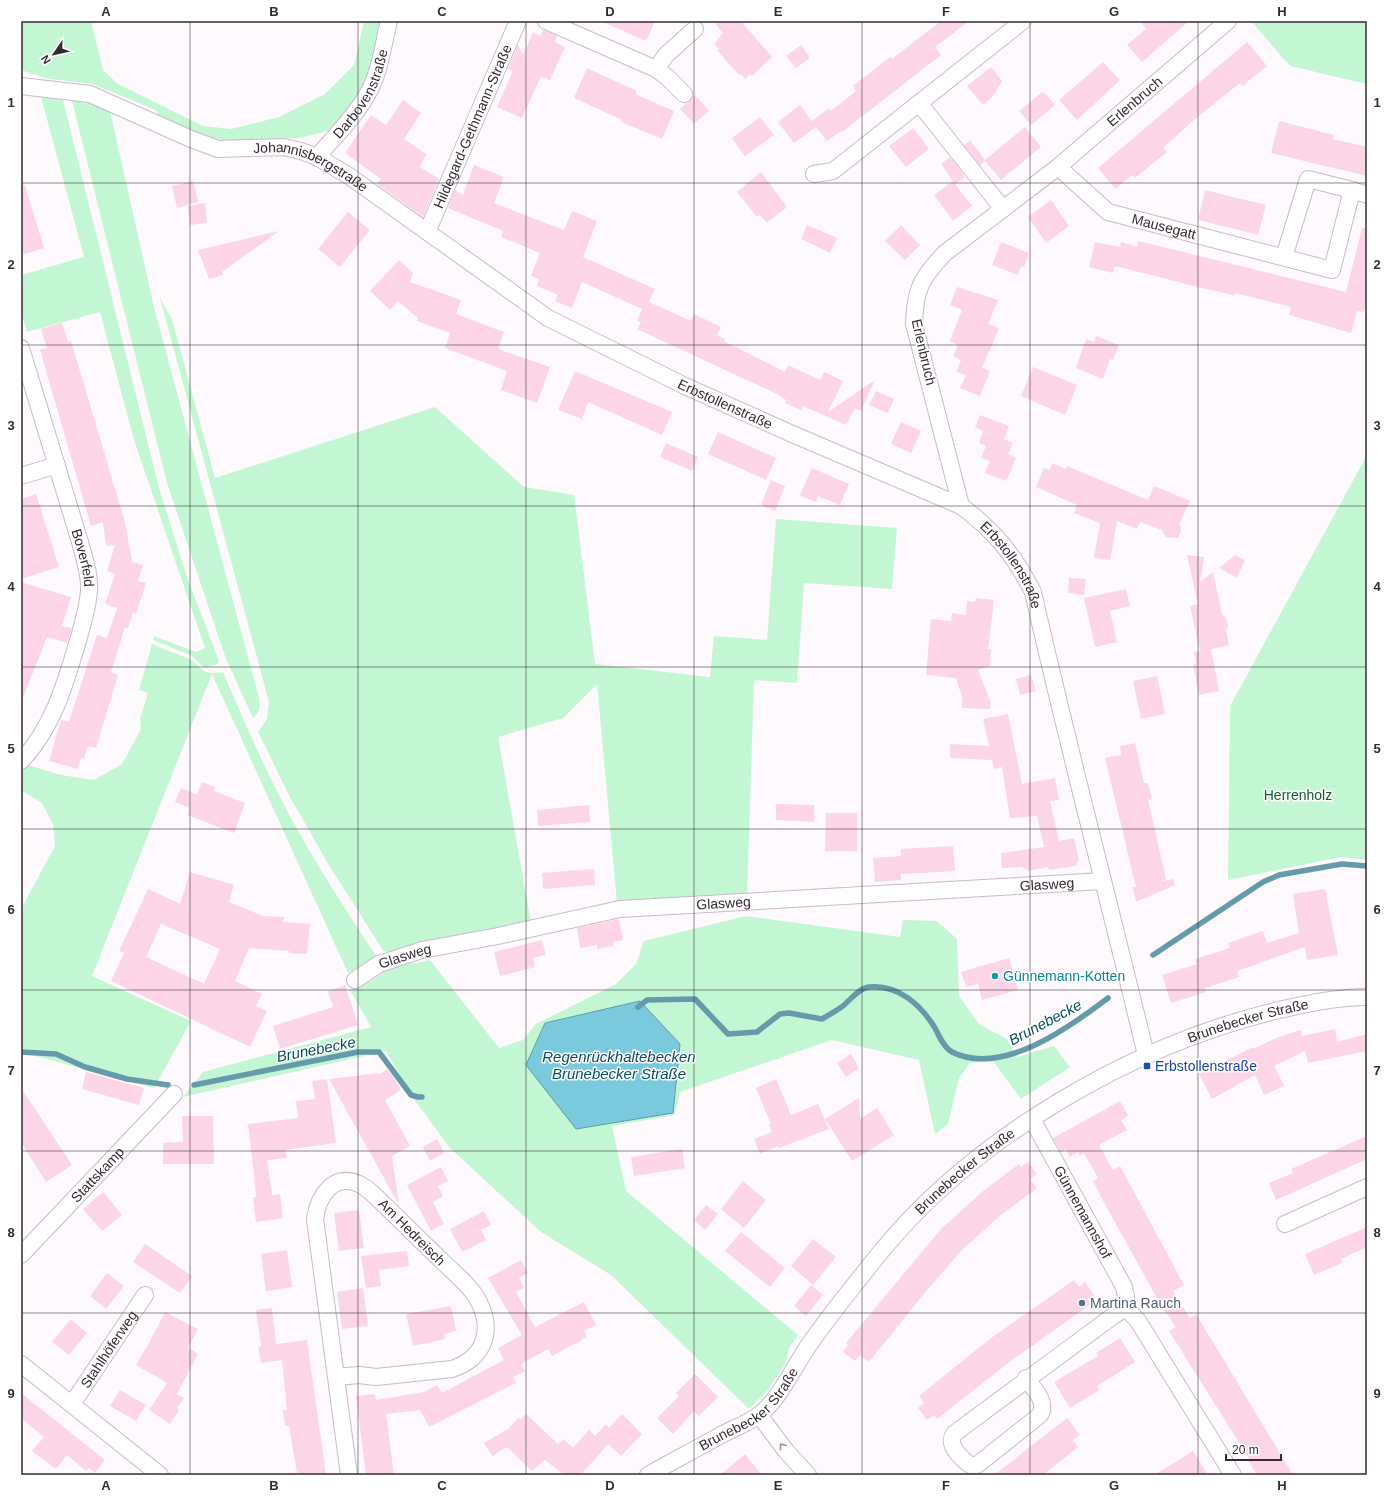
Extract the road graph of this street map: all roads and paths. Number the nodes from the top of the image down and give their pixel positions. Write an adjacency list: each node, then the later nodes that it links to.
1 (389, 21): 11 (street, Darbovenstraße)
2 (518, 21): 16 (street, Hildegard-Gethmann-Straße)
3 (546, 21): 7 (street)
4 (1023, 21): 10 (street)
5 (1228, 21): 12 (street, Erlenbruch)
6 (695, 29): 7 (street)
7 (656, 69): 9 (street)
8 (21, 86): 11 (street, Johannisbergstraße)
9 (684, 94)
10 (919, 103): 13 (street); 15 (street)
11 (317, 157): 16 (street, Johannisbergstraße)
12 (1058, 167): 15 (street, Erlenbruch); 17 (street, Mausegatt)
13 (814, 174)
14 (1360, 192): 17 (street, Mausegatt); 17 (street, Mausegatt)
15 (1002, 209): 22 (street, Erlenbruch)
16 (427, 232): 18 (street, Johannisbergstraße)
17 (1284, 257)
18 (567, 328): 22 (street, Erbstollenstraße)
19 (21, 348): 20 (street, Boverfeld)
20 (56, 465): 21 (street); 23 (street, Boverfeld)
21 (21, 476)
22 (961, 506): 24 (street, Erbstollenstraße)
23 (21, 761)
24 (1103, 881): 25 (street, Glasweg); 27 (street, Erbstollenstraße)
25 (355, 980)
26 (1367, 997): 27 (street, Brunebecker Straße)
27 (1146, 1055): 29 (street, Brunebecker Straße)
28 (174, 1094): 32 (street, Stattskamp)
29 (1032, 1119): 34 (street, Günnemannshof); 39 (street, Brunebecker Straße)
30 (1367, 1187): 31 (street)
31 (1285, 1224)
32 (21, 1255)
33 (145, 1295): 38 (street, Stahlhöferweg)
34 (1126, 1308): 37 (street); 44 (street)
35 (21, 1364): 38 (street, Stahlhöferweg)
36 (336, 1377): 36 (street, Am Hedreisch); 41 (street, Am Hedreisch)
37 (1026, 1378): 37 (street)
38 (72, 1404): 40 (street, Stahlhöferweg)
39 (759, 1415): 42 (street, Brunebecker Straße); 43 (street, one-way to 39)
40 (160, 1475)
41 (349, 1475)
42 (648, 1475)
43 (808, 1475)
44 (1233, 1475)

